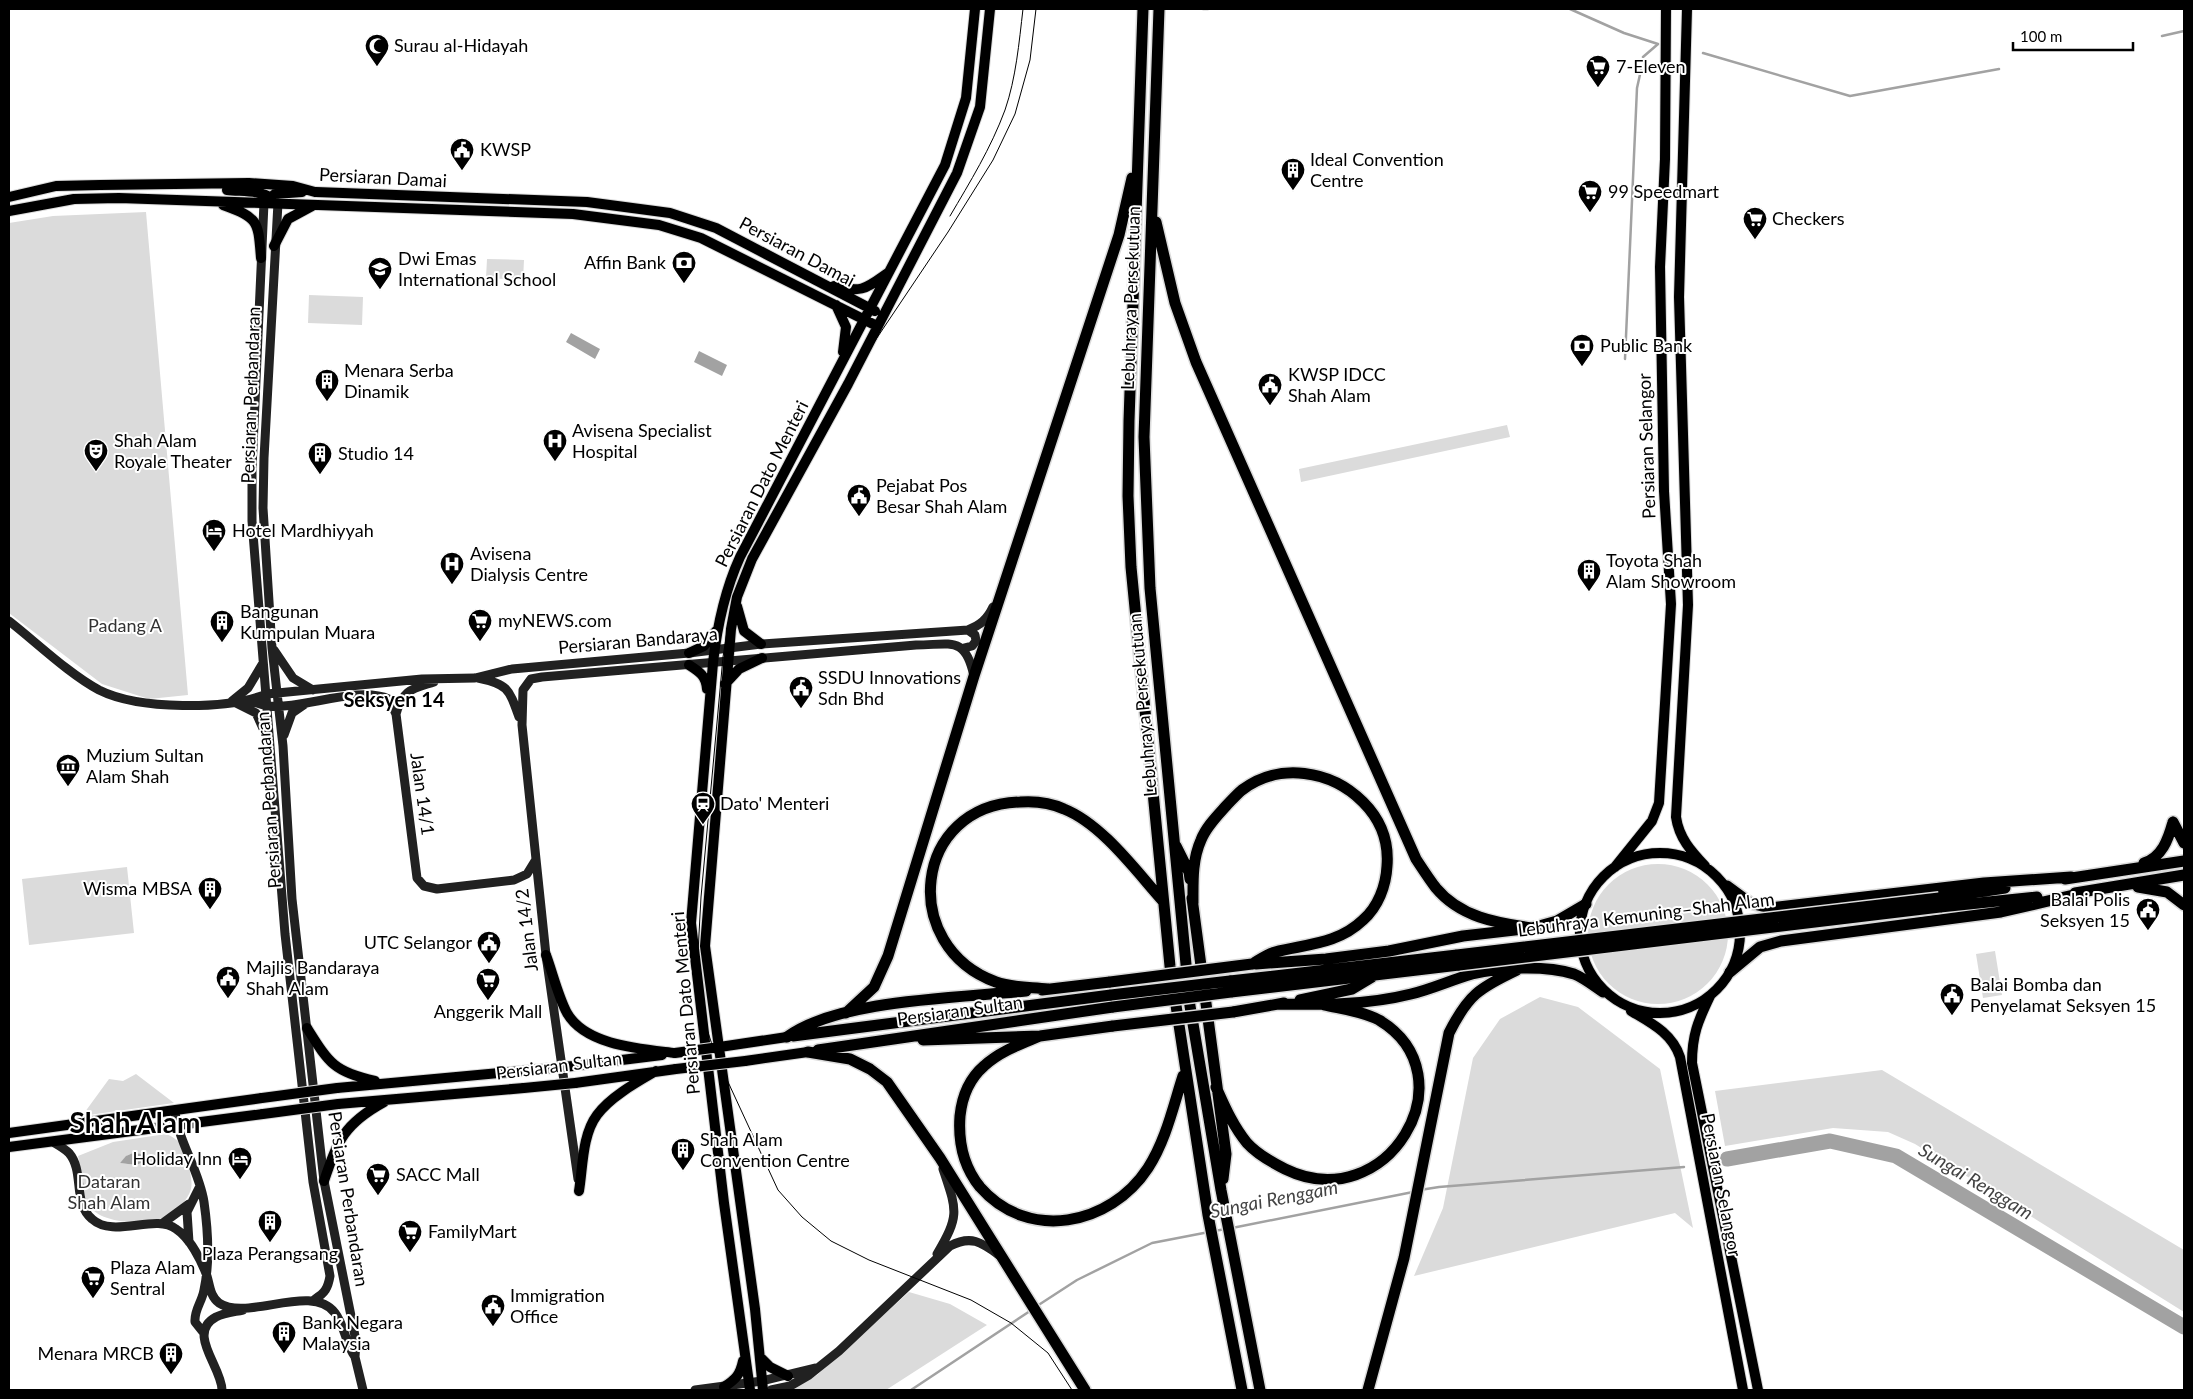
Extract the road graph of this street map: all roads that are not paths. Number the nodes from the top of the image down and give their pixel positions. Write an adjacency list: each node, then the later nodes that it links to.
1 (975, 9): 18 (main road, Persiaran Dato Menteri)
2 (990, 9): 22 (main road, Persiaran Dato Menteri)
3 (1143, 9): 7 (highway, Lebuhraya Persekutuan)
4 (1159, 9): 14 (highway, Lebuhraya Persekutuan)
5 (1666, 9): 65 (main road, Persiaran Selangor)
6 (1687, 9): 64 (main road, Persiaran Selangor)
7 (1137, 152): 26 (highway); 72 (highway, Lebuhraya Persekutuan)
8 (215, 184): 9 (main road, Persiaran Damai); 10 (main road, Persiaran Damai); 11 (main road)
9 (315, 192): 11 (main road); 19 (main road, Persiaran Damai)
10 (9, 196)
11 (271, 201): 12 (main road, Persiaran Damai); 13 (main road, Persiaran Damai); 16 (main road, Persiaran Perbandaran); 17 (main road, Persiaran Perbandaran)
12 (215, 202): 15 (main road, Persiaran Damai); 17 (main road)
13 (316, 205): 16 (main road); 20 (main road, Persiaran Damai)
14 (1152, 206): 60 (highway, Lebuhraya Persekutuan); 77 (highway)
15 (9, 210)
16 (274, 246): 32 (main road, Persiaran Perbandaran)
17 (261, 258): 38 (main road, Persiaran Perbandaran)
18 (890, 271): 19 (main road); 21 (main road, Persiaran Dato Menteri)
19 (818, 282): 21 (main road, Persiaran Damai)
20 (836, 305): 23 (main road, Persiaran Damai); 25 (main road)
21 (870, 308): 22 (main road, Persiaran Damai); 23 (main road, Persiaran Dato Menteri)
22 (883, 315): 24 (main road, Persiaran Dato Menteri)
23 (864, 319): 24 (main road, Persiaran Damai); 25 (main road, Persiaran Dato Menteri)
24 (877, 326): 27 (main road, Persiaran Dato Menteri)
25 (840, 365): 29 (main road, Persiaran Dato Menteri)
26 (1006, 580): 30 (main road, Persiaran Bandaraya); 42 (highway)
27 (736, 602): 31 (main road); 34 (main road, Persiaran Dato Menteri)
28 (9, 620): 50 (main road, Persiaran Bandaraya)
29 (718, 629): 35 (main road, Persiaran Dato Menteri); 36 (main road)
30 (968, 630): 31 (main road, Persiaran Bandaraya); 33 (main road)
31 (761, 644): 34 (main road, Persiaran Bandaraya)
32 (272, 648): 47 (main road); 48 (main road, Persiaran Perbandaran)
33 (964, 648): 37 (main road, Persiaran Bandaraya); 42 (main road)
34 (728, 649): 35 (main road, Persiaran Bandaraya); 39 (main road, Persiaran Dato Menteri)
35 (714, 651): 36 (main road, Persiaran Bandaraya); 40 (main road, Persiaran Dato Menteri)
36 (689, 653): 44 (main road, Persiaran Bandaraya)
37 (762, 658): 39 (main road, Persiaran Bandaraya); 46 (main road)
38 (264, 661): 49 (main road, Persiaran Perbandaran); 50 (main road)
39 (727, 662): 40 (main road, Persiaran Bandaraya); 46 (main road, Persiaran Dato Menteri)
40 (713, 663): 41 (main road, Persiaran Bandaraya); 55 (main road, Persiaran Dato Menteri)
41 (689, 665): 43 (main road, Persiaran Bandaraya); 55 (main road)
42 (974, 676): 94 (highway)
43 (542, 677): 57 (main road, Jalan 14/2)
44 (475, 678): 45 (main road, Persiaran Bandaraya); 57 (main road)
45 (440, 680): 47 (main road, Persiaran Bandaraya); 56 (main road)
46 (725, 684): 127 (main road, Persiaran Dato Menteri)
47 (317, 690): 48 (main road, Persiaran Bandaraya)
48 (277, 693): 49 (main road, Persiaran Bandaraya); 54 (main road, Persiaran Perbandaran)
49 (267, 694): 51 (main road, Persiaran Bandaraya); 53 (main road, Persiaran Perbandaran)
50 (232, 701): 51 (main road, Persiaran Bandaraya); 59 (main road)
51 (249, 701): 53 (main road, Persiaran Bandaraya)
52 (310, 702): 54 (main road, Persiaran Bandaraya); 56 (main road, Persiaran Bandaraya); 58 (main road)
53 (268, 706): 54 (main road, Persiaran Bandaraya); 59 (main road, Persiaran Perbandaran)
54 (279, 706): 58 (main road, Persiaran Perbandaran)
55 (709, 713): 125 (main road, Persiaran Dato Menteri)
56 (396, 714): 63 (main road, Jalan 14/1)
57 (522, 725): 63 (main road, Jalan 14/2)
58 (284, 746): 95 (main road, Persiaran Perbandaran)
59 (273, 762): 122 (main road, Persiaran Perbandaran)
60 (1173, 840): 73 (highway); 114 (highway, Lebuhraya Persekutuan)
61 (2184, 842): 66 (highway)
62 (2184, 860): 66 (highway, Lebuhraya Kemuning–Shah Alam)
63 (535, 861): 79 (main road, Jalan 14/2)
64 (1705, 866): 65 (main road); 69 (main road)
65 (1615, 867): 75 (main road)
66 (2128, 869): 68 (highway, Lebuhraya Kemuning–Shah Alam)
67 (2184, 876): 70 (highway, Lebuhraya Kemuning–Shah Alam)
68 (2071, 878): 69 (highway); 74 (highway, Lebuhraya Kemuning–Shah Alam)
69 (1727, 886): 84 (main road)
70 (2122, 886): 71 (highway, Lebuhraya Kemuning–Shah Alam); 76 (highway)
71 (2082, 893): 74 (highway, Lebuhraya Kemuning–Shah Alam); 84 (highway)
72 (1163, 901): 87 (highway); 102 (highway, Lebuhraya Persekutuan)
73 (1193, 903): 82 (highway); 104 (highway)
74 (1940, 903): 81 (highway, Lebuhraya Kemuning–Shah Alam, bridge)
75 (1586, 904): 77 (highway); 88 (main road)
76 (2184, 905)
77 (1532, 928): 78 (highway)
78 (1389, 951): 80 (highway); 82 (highway)
79 (546, 955): 100 (main road); 115 (main road, Jalan 14/2)
80 (1428, 958): 81 (highway, Lebuhraya Kemuning–Shah Alam); 86 (highway, Lebuhraya Kemuning–Shah Alam)
81 (1458, 960): 85 (highway, Lebuhraya Kemuning–Shah Alam)
82 (1252, 964): 87 (highway, bridge)
83 (1517, 970): 88 (highway); 92 (highway); 140 (highway)
84 (1730, 972): 89 (main road)
85 (1375, 975): 86 (highway, Lebuhraya Kemuning–Shah Alam); 91 (highway)
86 (1230, 987): 90 (highway, Lebuhraya Kemuning–Shah Alam, bridge)
87 (1048, 989): 94 (highway)
88 (1603, 992): 93 (main road)
89 (1710, 996): 93 (main road); 142 (main road, Persiaran Selangor)
90 (1112, 1001): 97 (highway, Persiaran Sultan); 98 (highway, Persiaran Sultan)
91 (1278, 1004): 92 (highway); 96 (highway, bridge)
92 (1324, 1005): 104 (highway)
93 (1629, 1010): 141 (main road, Persiaran Selangor)
94 (846, 1013): 97 (highway)
95 (307, 1028): 103 (main road); 112 (main road, Persiaran Perbandaran)
96 (1040, 1036): 98 (highway); 102 (highway)
97 (787, 1037): 100 (main road, Persiaran Sultan, bridge)
98 (893, 1038): 99 (highway, Persiaran Sultan)
99 (808, 1052): 101 (main road, Persiaran Sultan, bridge); 111 (highway)
100 (675, 1054): 103 (main road, Persiaran Sultan, bridge)
101 (656, 1071): 105 (main road, Persiaran Sultan, bridge); 115 (main road)
102 (1184, 1072): 138 (highway, Lebuhraya Persekutuan)
103 (385, 1083): 106 (main road, Persiaran Sultan, bridge)
104 (1216, 1087): 114 (highway)
105 (387, 1101): 107 (main road, Persiaran Sultan, bridge); 112 (main road)
106 (175, 1112): 107 (main road); 108 (main road, Persiaran Sultan)
107 (176, 1126): 109 (main road, Persiaran Sultan); 113 (main road)
108 (9, 1133)
109 (53, 1142): 110 (main road, Persiaran Sultan); 117 (main road)
110 (9, 1148)
111 (940, 1158): 119 (highway); 120 (main road)
112 (324, 1181): 126 (main road, Persiaran Perbandaran)
113 (200, 1186): 116 (main road); 121 (main road)
114 (1221, 1190): 139 (highway, Lebuhraya Persekutuan)
115 (579, 1191)
116 (190, 1204): 117 (main road); 118 (main road)
117 (163, 1223): 118 (main road)
118 (189, 1243): 121 (main road)
119 (1001, 1256): 120 (main road); 137 (highway)
120 (933, 1261): 128 (main road)
121 (207, 1276): 123 (main road); 124 (main road)
122 (315, 1300): 123 (main road); 126 (main road)
123 (253, 1307): 124 (main road)
124 (204, 1332): 133 (main road)
125 (745, 1355): 131 (main road); 132 (main road, Persiaran Dato Menteri)
126 (355, 1357): 134 (main road, Persiaran Perbandaran)
127 (760, 1357): 129 (main road); 130 (main road, Persiaran Dato Menteri)
128 (815, 1368): 129 (main road); 136 (main road)
129 (788, 1376): 130 (main road)
130 (763, 1386): 132 (main road)
131 (724, 1387): 132 (main road); 135 (main road)
132 (750, 1387)
133 (222, 1390)
134 (363, 1390)
135 (695, 1390)
136 (771, 1390)
137 (1085, 1390)
138 (1242, 1390)
139 (1260, 1390)
140 (1368, 1390)
141 (1743, 1390)
142 (1758, 1390)

